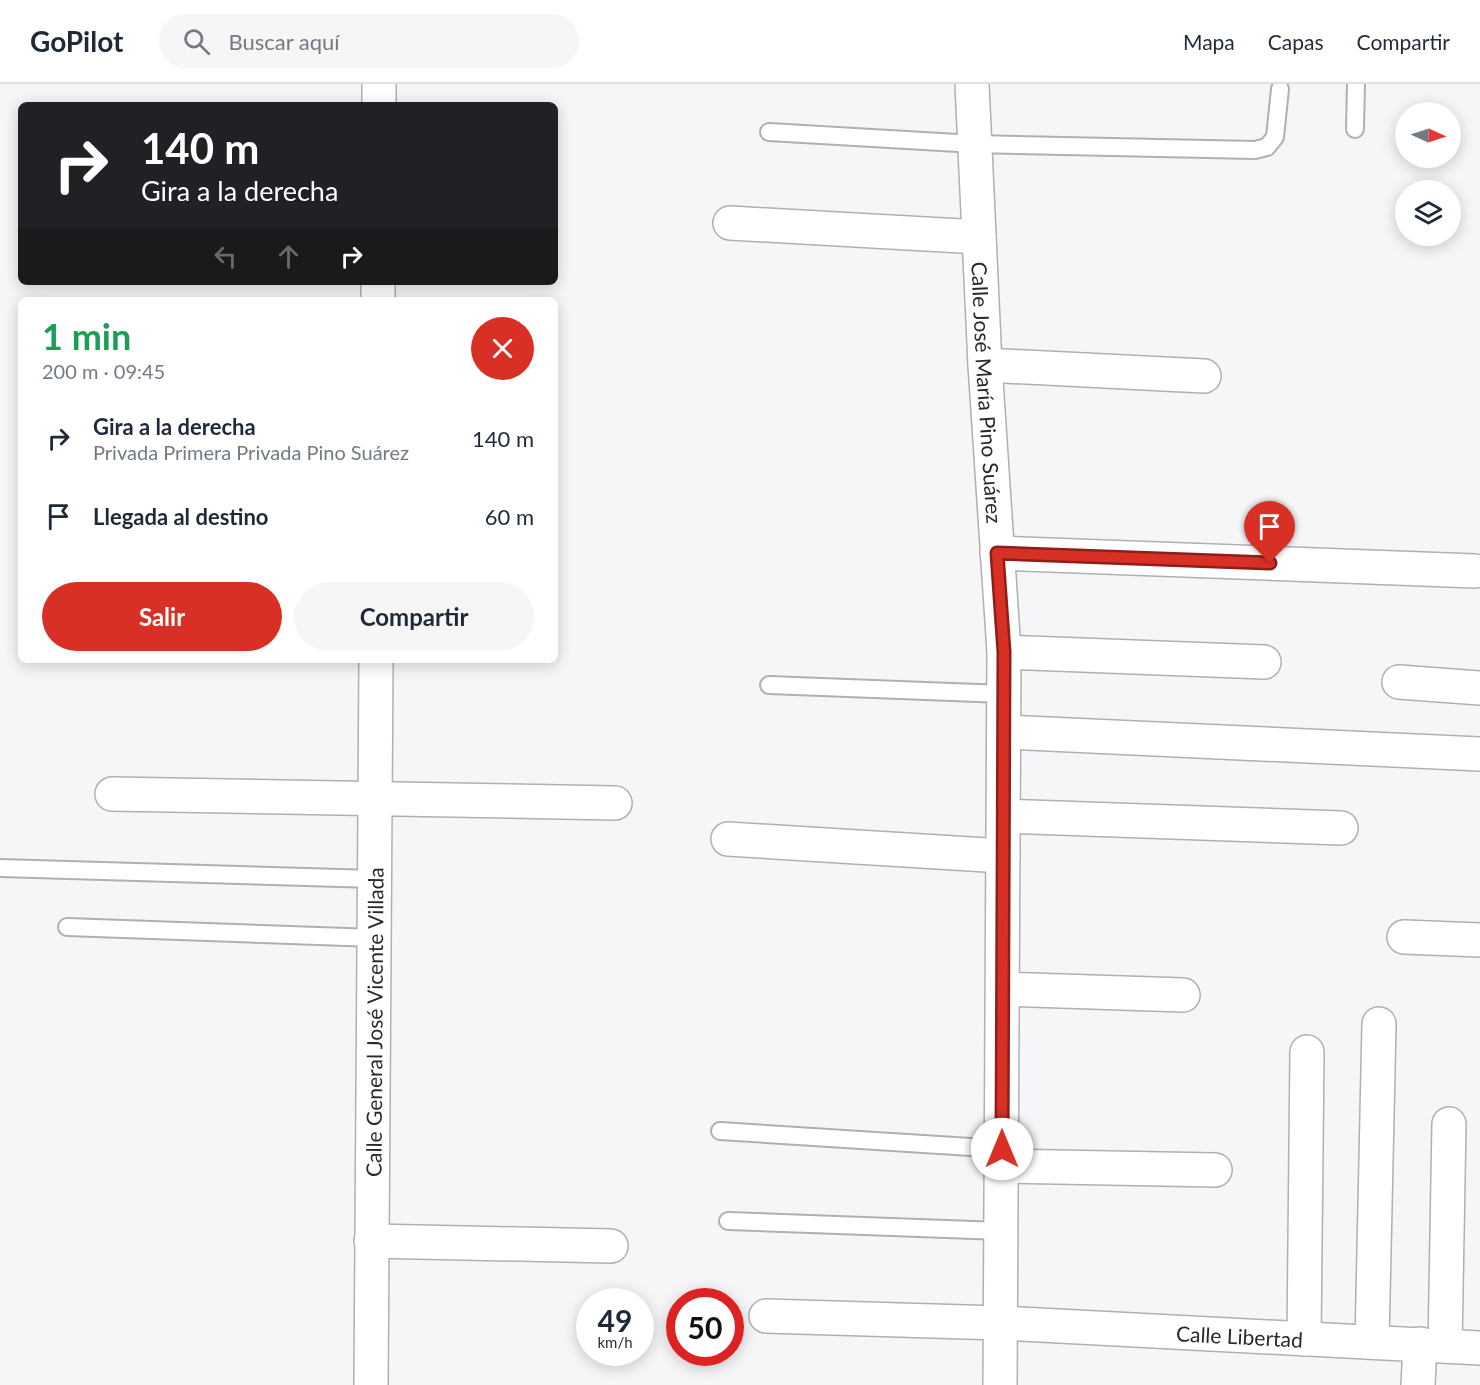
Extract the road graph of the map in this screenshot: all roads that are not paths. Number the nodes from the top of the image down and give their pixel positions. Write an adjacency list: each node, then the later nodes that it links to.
1 (380, 84): 5 (street)
2 (972, 84): 8 (street, Calle José María Pino Suárez)
3 (1356, 84): 6 (lane)
4 (1280, 89): 8 (lane)
5 (379, 102)
6 (1354, 129)
7 (769, 132): 8 (lane)
8 (975, 144): 10 (street, Calle José María Pino Suárez)
9 (730, 224): 10 (street)
10 (979, 237): 11 (street, Calle José María Pino Suárez)
11 (985, 365): 12 (street); 13 (street, Calle José María Pino Suárez)
12 (1204, 376)
13 (997, 553): 14 (street); 15 (street, Calle José María Pino Suárez)
14 (1475, 571)
15 (1004, 652): 17 (street); 21 (street, Calle José María Pino Suárez)
16 (376, 663): 25 (street, Calle General José Vicente Villada)
17 (1264, 663)
18 (1398, 682): 20 (street)
19 (769, 685): 21 (lane)
20 (1480, 688)
21 (1004, 694): 22 (street, Calle José María Pino Suárez)
22 (1004, 732): 23 (street); 27 (street, Calle José María Pino Suárez)
23 (1480, 754)
24 (111, 794): 25 (street)
25 (375, 800): 26 (street); 32 (street, Calle General José Vicente Villada)
26 (615, 803)
27 (1004, 816): 28 (street); 30 (street, Calle José María Pino Suárez)
28 (1341, 828)
29 (728, 839): 30 (street)
30 (1004, 856): 37 (street, Calle José María Pino Suárez)
31 (0, 868): 32 (lane)
32 (374, 879): 35 (street, Calle General José Vicente Villada)
33 (67, 927): 35 (lane)
34 (1404, 937): 36 (street)
35 (375, 938): 47 (street, Calle General José Vicente Villada)
36 (1480, 940)
37 (1003, 989): 38 (street); 43 (street, Calle José María Pino Suárez)
38 (1183, 995)
39 (1379, 1024): 52 (street)
40 (1307, 1052): 51 (street)
41 (1449, 1124): 53 (street)
42 (720, 1131): 43 (lane)
43 (1002, 1158): 44 (street); 46 (street, Calle José María Pino Suárez)
44 (1215, 1170)
45 (728, 1221): 46 (lane)
46 (1001, 1231): 50 (street, Calle José María Pino Suárez)
47 (372, 1241): 48 (street); 55 (street, Calle General José Vicente Villada)
48 (611, 1246)
49 (766, 1316): 50 (street, Calle Libertad)
50 (1000, 1323): 51 (street, Calle Libertad); 56 (street, Calle José María Pino Suárez)
51 (1304, 1339): 52 (street, Calle Libertad)
52 (1372, 1342): 53 (street, Calle Libertad)
53 (1433, 1345): 54 (street, Calle Libertad); 57 (street)
54 (1480, 1348)
55 (371, 1385)
56 (1000, 1385)
57 (1418, 1385)

